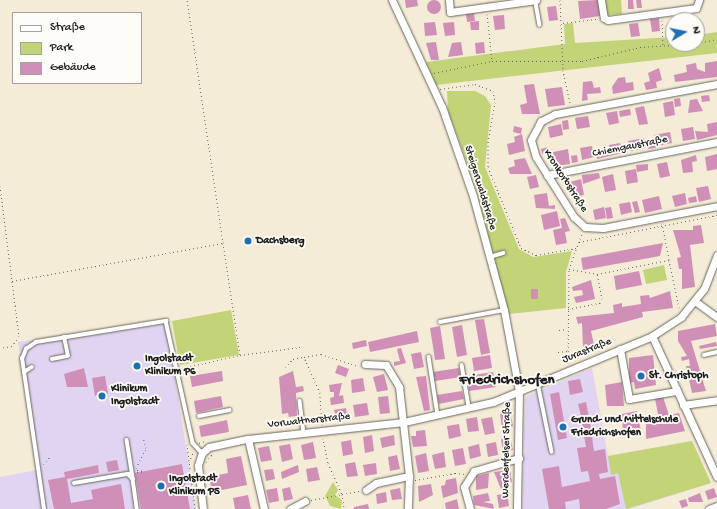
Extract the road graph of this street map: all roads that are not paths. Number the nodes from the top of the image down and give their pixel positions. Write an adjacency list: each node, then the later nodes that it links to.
1 (392, 0): 13 (street, Steigerwaldstraße)
2 (449, 0): 5 (street)
3 (601, 0): 4 (street)
4 (699, 0)
5 (536, 1): 6 (lane)
6 (540, 25)
7 (717, 84): 9 (street, Kronkorbstraße)
8 (717, 142): 9 (street, Chiemgaustraße)
9 (547, 175): 10 (street, Kronkorbstraße)
10 (717, 206)
11 (503, 254): 13 (lane)
12 (717, 255): 14 (street, Jurastraße)
13 (490, 257): 15 (street, Steigerwaldstraße)
14 (696, 302): 16 (street); 18 (street, Jurastraße)
15 (504, 310): 17 (lane); 30 (street, Steigerwaldstraße)
16 (717, 317)
17 (440, 322)
18 (652, 336): 20 (street, Jurastraße); 31 (street)
19 (64, 337): 24 (lane); 28 (lane); 44 (lane)
20 (620, 349): 29 (street, Jurastraße); 31 (street)
21 (717, 352): 22 (lane)
22 (704, 354)
23 (429, 357): 37 (lane)
24 (52, 359)
25 (365, 364): 39 (street)
26 (462, 366): 35 (lane)
27 (32, 367): 28 (lane)
28 (24, 372): 56 (lane)
29 (538, 383): 30 (street, Jurastraße); 43 (lane)
30 (519, 391): 35 (street, Jurastraße); 45 (street, Werdenfelser Straße)
31 (677, 391): 34 (street)
32 (717, 400): 34 (street)
33 (300, 401): 40 (lane)
34 (684, 405): 48 (street)
35 (470, 408): 37 (street, Jurastraße)
36 (229, 410): 38 (lane)
37 (438, 415): 39 (street, Jurastraße)
38 (199, 416)
39 (404, 422): 40 (street, Vorwaltnerstraße); 50 (street)
40 (304, 432): 41 (street, Vorwaltnerstraße)
41 (248, 439): 44 (street, Vorwaltnerstraße); 59 (street)
42 (127, 440): 46 (lane)
43 (552, 452)
44 (202, 453): 58 (street)
45 (519, 458): 55 (street, Werdenfelser Straße); 62 (street)
46 (134, 470): 47 (lane); 49 (lane)
47 (128, 474): 49 (lane); 51 (lane)
48 (717, 477)
49 (132, 479): 57 (lane)
50 (409, 479): 52 (street); 61 (street)
51 (74, 483)
52 (366, 490)
53 (305, 501): 60 (street)
54 (717, 506): 63 (street)
55 (516, 508)
56 (44, 509)
57 (137, 509)
58 (203, 509)
59 (264, 509)
60 (290, 509)
61 (408, 509)
62 (470, 509)
63 (709, 509)

